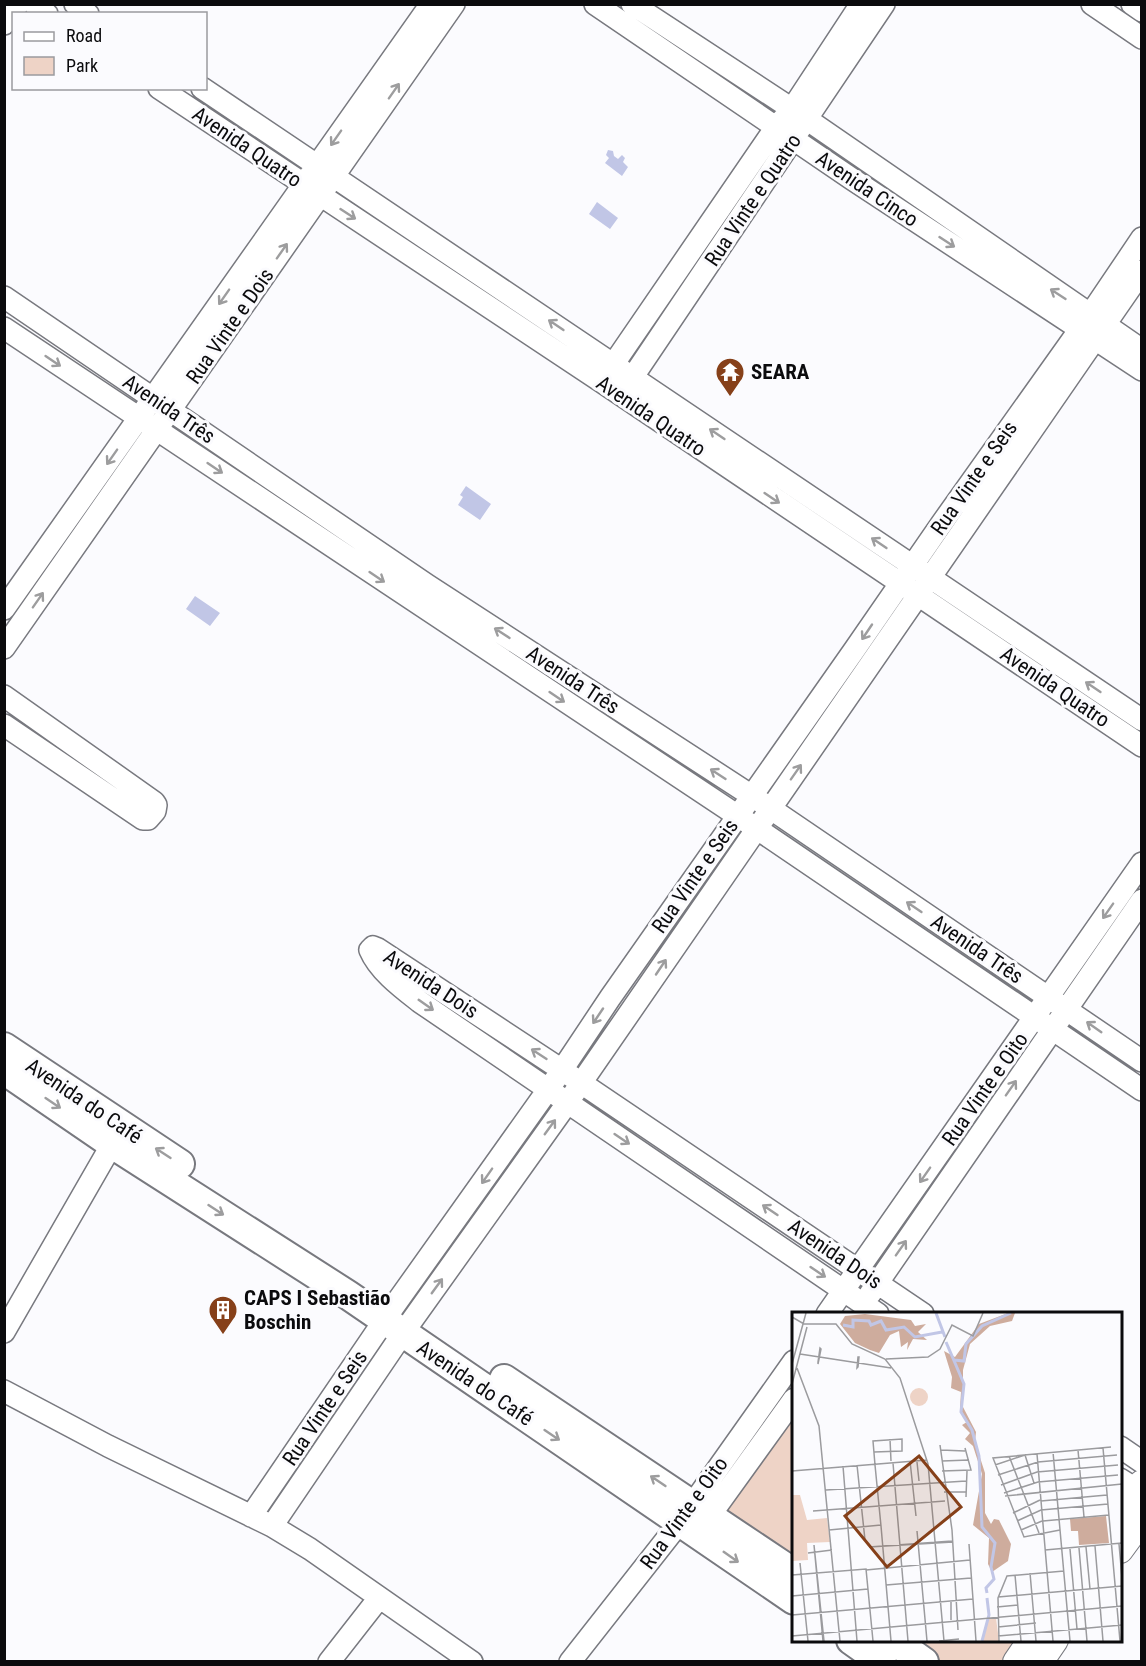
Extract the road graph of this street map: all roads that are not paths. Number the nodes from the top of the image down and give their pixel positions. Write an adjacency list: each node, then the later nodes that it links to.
1 (431, 4): 16 (street, Rua Vinte e Dois, one-way to 16)
2 (454, 4): 16 (street, Rua Vinte e Dois, one-way to 2)
3 (595, 4): 14 (street, Avenida Cinco)
4 (632, 4): 13 (street, Avenida Cinco)
5 (861, 4): 13 (street, Rua Vinte e Quatro)
6 (884, 4): 13 (street, Rua Vinte e Quatro)
7 (1092, 4): 10 (street)
8 (1132, 4): 9 (street)
9 (1142, 11)
10 (1142, 38)
11 (162, 90): 17 (street, Avenida Quatro)
12 (205, 90): 16 (street, Avenida Quatro)
13 (799, 114): 14 (street, Rua Vinte e Quatro); 15 (street, Rua Vinte e Quatro); 21 (street, Avenida Cinco, one-way to 13)
14 (776, 127): 15 (street, Avenida Cinco); 24 (street, Rua Vinte e Quatro)
15 (795, 140): 21 (street, Avenida Cinco, one-way to 21); 26 (street, Rua Vinte e Quatro)
16 (326, 171): 17 (street, Rua Vinte e Dois); 24 (street, Avenida Quatro, one-way to 16)
17 (312, 190): 27 (street, Avenida Quatro, one-way to 27); 29 (street, Rua Vinte e Dois, one-way to 29); 30 (street, Rua Vinte e Dois, one-way to 17)
18 (1142, 238): 21 (street, Rua Vinte e Seis)
19 (1142, 271): 21 (street, Rua Vinte e Seis)
20 (4, 297): 29 (street, Avenida Três)
21 (1092, 327): 23 (street, Avenida Cinco); 25 (street, Avenida Cinco); 33 (street, Rua Vinte e Seis); 34 (street, Rua Vinte e Seis)
22 (4, 328): 31 (street, Avenida Três, one-way to 31)
23 (1142, 350)
24 (614, 364): 26 (street, Avenida Quatro); 27 (street, Rua Vinte e Quatro)
25 (1142, 370)
26 (633, 377): 28 (street, Rua Vinte e Quatro); 33 (street, Avenida Quatro, one-way to 26)
27 (602, 382): 28 (street, Avenida Quatro)
28 (621, 395): 35 (street, Avenida Quatro, one-way to 35)
29 (153, 398): 30 (street, Avenida Três); 31 (street, Rua Vinte e Dois)
30 (171, 410): 32 (street, Rua Vinte e Dois); 43 (street, Avenida Três, one-way to 30)
31 (139, 419): 32 (street, Avenida Três); 37 (street, Rua Vinte e Dois, one-way to 37)
32 (158, 430): 38 (street, Rua Vinte e Dois, one-way to 32); 45 (street, Avenida Três, one-way to 45)
33 (912, 565): 34 (street, Avenida Quatro); 35 (street, Rua Vinte e Seis)
34 (931, 577): 36 (street, Rua Vinte e Seis); 40 (street, Avenida Quatro, one-way to 34)
35 (899, 584): 36 (street, Avenida Quatro); 43 (street, Rua Vinte e Seis, one-way to 43)
36 (918, 595): 42 (street, Avenida Quatro); 44 (street, Rua Vinte e Seis, one-way to 36)
37 (4, 609)
38 (4, 648)
39 (4, 696): 41 (street)
40 (1142, 720)
41 (4, 724)
42 (1142, 746)
43 (752, 796): 44 (street, Avenida Três); 45 (street, Rua Vinte e Seis)
44 (770, 809): 46 (street, Rua Vinte e Seis); 49 (street, Avenida Três, one-way to 44)
45 (737, 817): 46 (street, Avenida Três); 56 (street, Rua Vinte e Seis, one-way to 56)
46 (756, 828): 51 (street, Avenida Três); 57 (street, Rua Vinte e Seis, one-way to 46)
47 (1142, 863): 49 (street, Rua Vinte e Oito, one-way to 49)
48 (1142, 900): 50 (street, Rua Vinte e Oito)
49 (1048, 997): 50 (street, Avenida Três); 51 (street, Rua Vinte e Oito)
50 (1066, 1008): 52 (street, Rua Vinte e Oito); 54 (street, Avenida Três, one-way to 50)
51 (1034, 1017): 52 (street, Avenida Três); 62 (street, Rua Vinte e Oito, one-way to 62)
52 (1052, 1029): 59 (street, Avenida Três); 63 (street, Rua Vinte e Oito, one-way to 52)
53 (4, 1047): 61 (main road, Avenida do Café)
54 (1142, 1061)
55 (4, 1070): 61 (main road, Avenida do Café, one-way to 61)
56 (562, 1070): 57 (street, Avenida Dois); 58 (street, Rua Vinte e Seis); 58 (street, Avenida Dois, one-way to 58)
57 (581, 1083): 60 (street, Rua Vinte e Seis); 62 (street, Avenida Dois, one-way to 57)
58 (548, 1089): 60 (street, Avenida Dois); 68 (street, Rua Vinte e Seis, one-way to 68)
59 (1142, 1090)
60 (568, 1102): 64 (street, Avenida Dois, one-way to 64); 68 (street, Rua Vinte e Seis, one-way to 60)
61 (117, 1135): 68 (main road, Avenida do Café); 69 (street)
62 (860, 1269): 63 (street, Avenida Dois); 64 (street, Rua Vinte e Oito)
63 (877, 1282): 65 (street, Rua Vinte e Oito); 67 (street, Avenida Dois)
64 (844, 1290): 65 (street, Avenida Dois); 66 (street, Rua Vinte e Oito)
65 (866, 1310)
66 (828, 1312)
67 (920, 1312)
68 (399, 1319): 77 (street, Rua Vinte e Seis); 78 (main road, Avenida do Café); 80 (street, Rua Vinte e Seis)
69 (4, 1332)
70 (792, 1364): 78 (street, Rua Vinte e Oito)
71 (4, 1391): 77 (street)
72 (792, 1402): 78 (street, Rua Vinte e Oito)
73 (1122, 1449): 74 (street)
74 (1142, 1462)
75 (1135, 1486): 76 (street)
76 (1122, 1509)
77 (252, 1516): 80 (street)
78 (695, 1519): 82 (main road, Avenida do Café); 84 (main road, Avenida do Café, one-way to 84); 91 (street, Rua Vinte e Oito)
79 (1142, 1520): 81 (street)
80 (272, 1526): 83 (street)
81 (1122, 1547)
82 (792, 1573)
83 (379, 1598): 89 (street); 90 (street)
84 (792, 1598)
85 (852, 1642): 92 (main road)
86 (894, 1642): 93 (main road)
87 (1030, 1642): 94 (street)
88 (1054, 1642): 95 (street)
89 (329, 1662)
90 (471, 1662)
91 (570, 1662)
92 (882, 1662)
93 (924, 1662)
94 (1016, 1662)
95 (1040, 1662)

